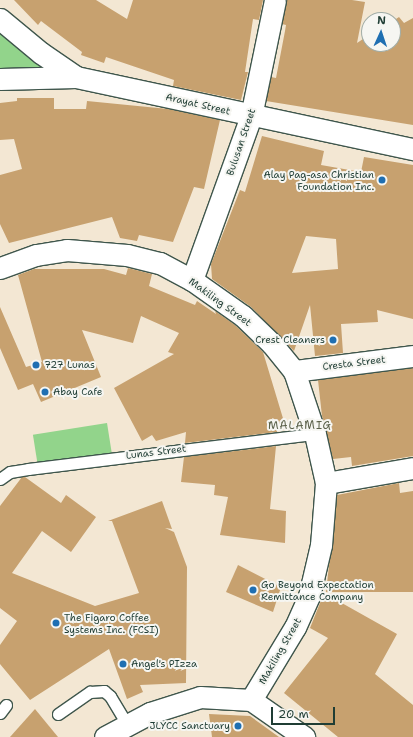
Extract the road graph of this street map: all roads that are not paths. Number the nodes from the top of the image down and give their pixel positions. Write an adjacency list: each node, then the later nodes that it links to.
1 (275, 0): 5 (street, Bulusan Street)
2 (0, 20): 3 (street, Arayat Street)
3 (76, 77): 4 (street); 5 (street, Arayat Street)
4 (0, 79)
5 (251, 116): 6 (street, Arayat Street); 8 (street, Bulusan Street)
6 (413, 149)
7 (0, 268): 8 (street, Makiling Street)
8 (192, 280): 10 (street, Makiling Street)
9 (413, 356): 10 (street, Cresta Street)
10 (294, 371): 11 (street, Makiling Street)
11 (315, 434): 13 (lane, Lunas Street); 14 (street, Makiling Street)
12 (413, 468): 14 (street)
13 (0, 479)
14 (326, 483): 15 (street, Makiling Street)
15 (251, 700): 17 (street); 19 (street)
16 (58, 714): 17 (lane)
17 (127, 724): 18 (street)
18 (105, 737)
19 (304, 737)

